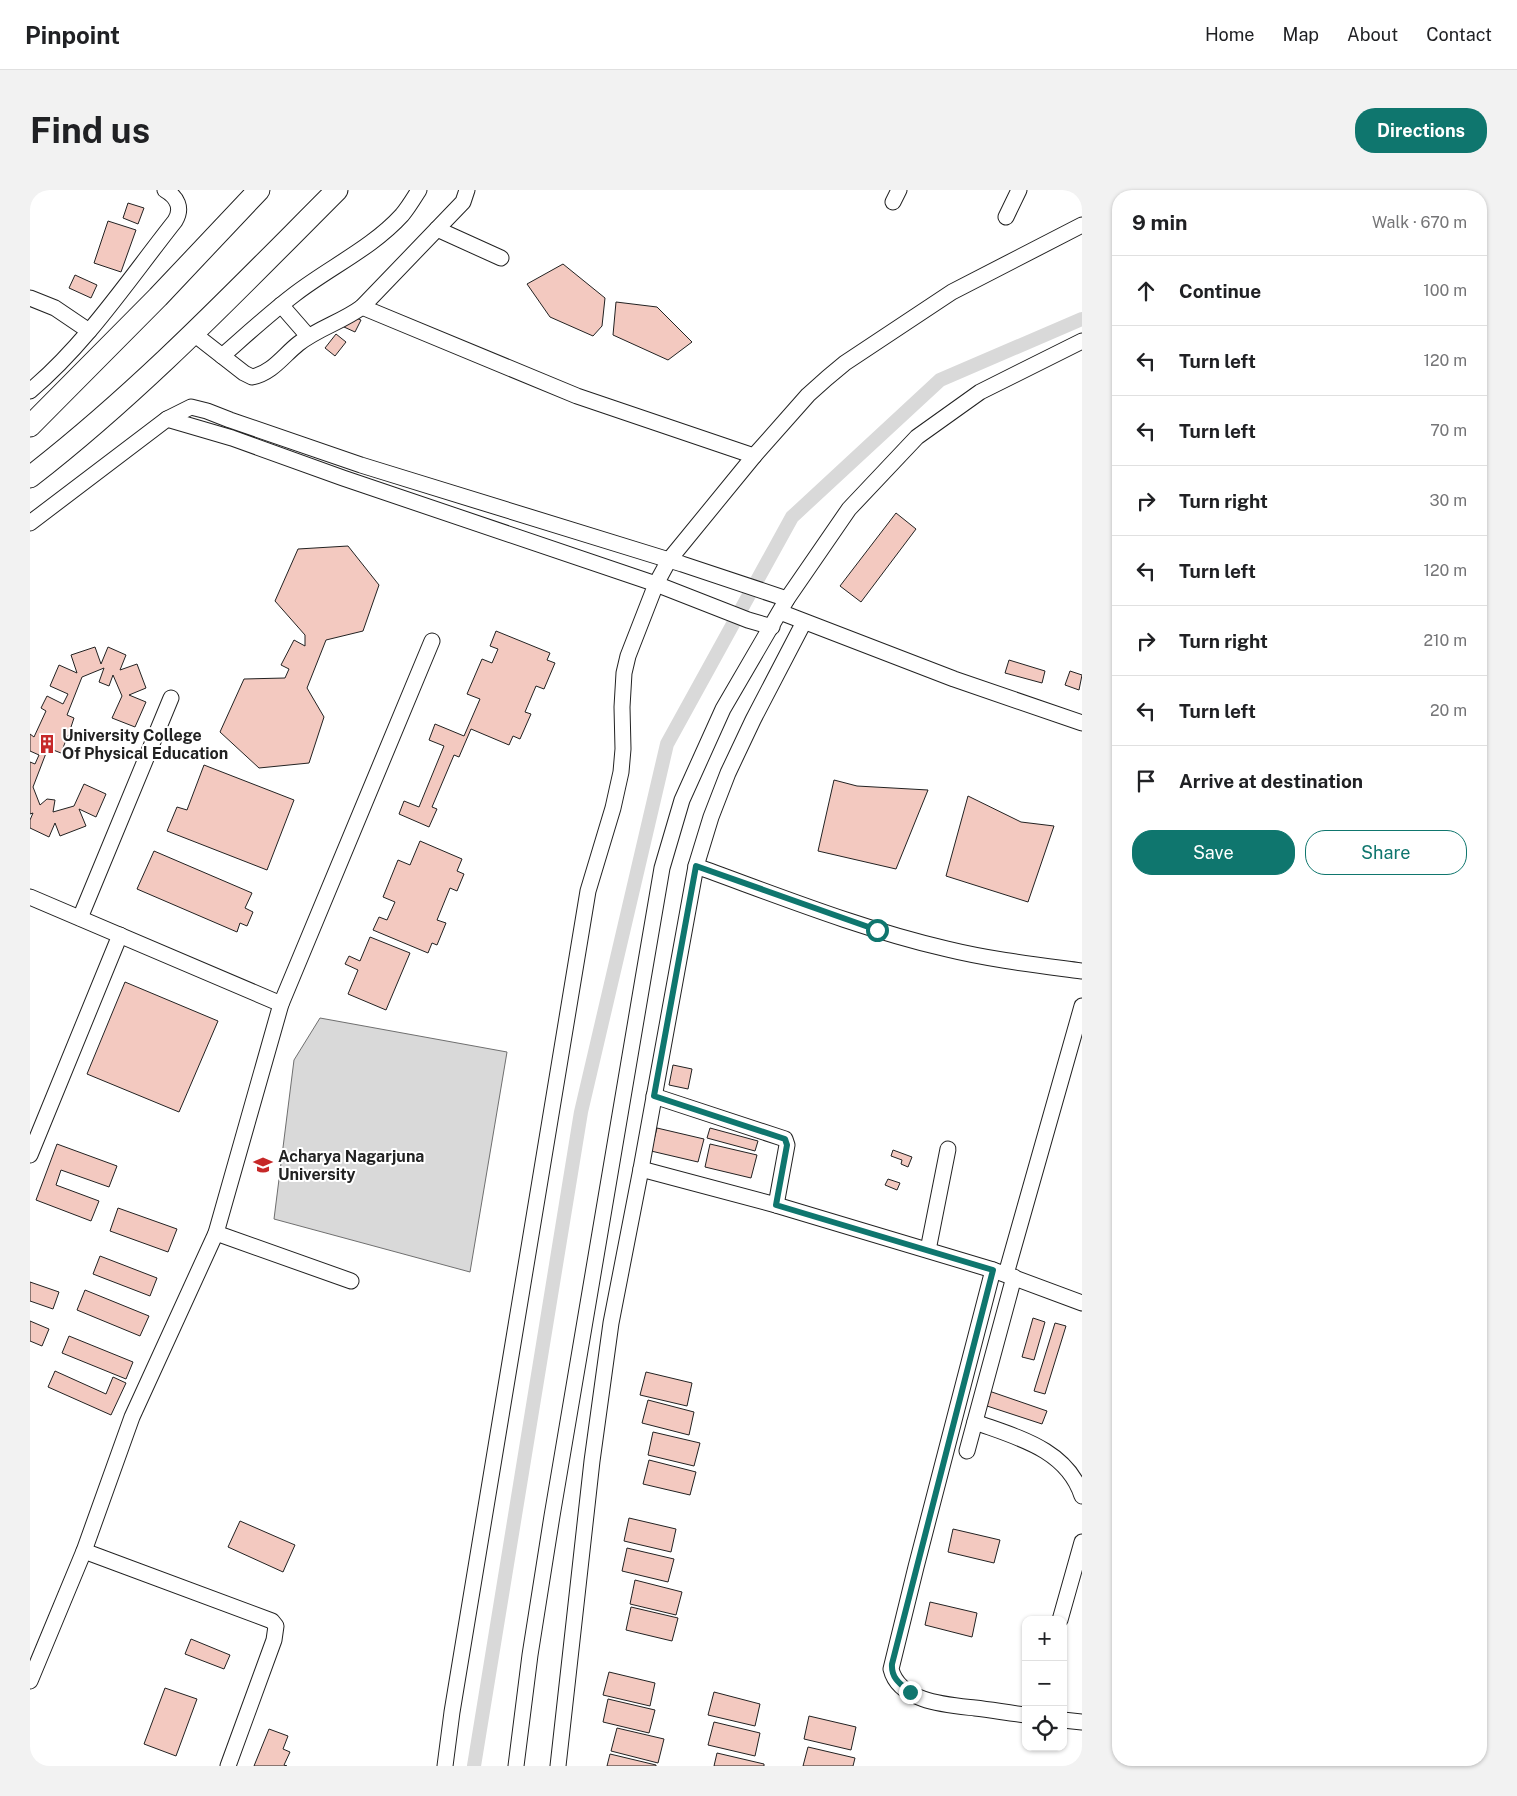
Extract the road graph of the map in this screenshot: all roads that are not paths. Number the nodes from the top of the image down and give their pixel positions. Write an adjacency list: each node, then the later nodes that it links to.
1 (165, 190): 14 (street)
2 (259, 190): 21 (highway)
3 (337, 190): 15 (highway)
4 (419, 190): 12 (street)
5 (467, 190): 9 (street)
6 (1019, 190): 7 (street)
7 (1006, 217)
8 (1082, 225): 22 (street)
9 (437, 229): 10 (street); 13 (street)
10 (501, 258)
11 (30, 298): 14 (street)
12 (281, 305): 16 (street); 18 (street)
13 (362, 307): 16 (street); 22 (street)
14 (89, 331): 19 (street)
15 (194, 334): 18 (street); 23 (highway)
16 (308, 336): 18 (street)
17 (1082, 340): 27 (street)
18 (222, 356)
19 (30, 391)
20 (168, 419): 24 (street); 25 (street); 26 (street)
21 (30, 426)
22 (754, 456): 25 (street)
23 (30, 477)
24 (30, 523)
25 (676, 562): 26 (street); 27 (street)
26 (663, 587): 29 (street); 61 (street)
27 (784, 606): 28 (street); 29 (street)
28 (804, 622): 32 (street); 33 (street)
29 (772, 627): 62 (street)
30 (432, 642): 38 (street)
31 (172, 698): 35 (street)
32 (1082, 723)
33 (696, 866): 37 (street); 40 (street)
34 (30, 897): 35 (street)
35 (80, 918): 36 (street)
36 (120, 935): 38 (street); 42 (street)
37 (1082, 971)
38 (280, 1004): 45 (street)
39 (1082, 1006): 47 (street)
40 (654, 1096): 43 (street); 44 (street)
41 (948, 1149): 46 (street)
42 (30, 1155)
43 (641, 1169): 44 (street); 63 (street)
44 (776, 1205): 46 (street)
45 (216, 1233): 48 (street); 54 (street)
46 (928, 1250): 47 (street)
47 (1004, 1274): 49 (street); 50 (street); 57 (street)
48 (352, 1280)
49 (1082, 1303)
50 (975, 1422): 51 (street); 52 (street)
51 (967, 1451)
52 (1082, 1496)
53 (1082, 1542): 55 (street)
54 (84, 1551): 56 (street); 60 (street)
55 (1061, 1616)
56 (30, 1681)
57 (1022, 1714)
58 (1067, 1720): 59 (street)
59 (1082, 1722)
60 (228, 1766)
61 (445, 1766)
62 (516, 1766)
63 (558, 1766)

